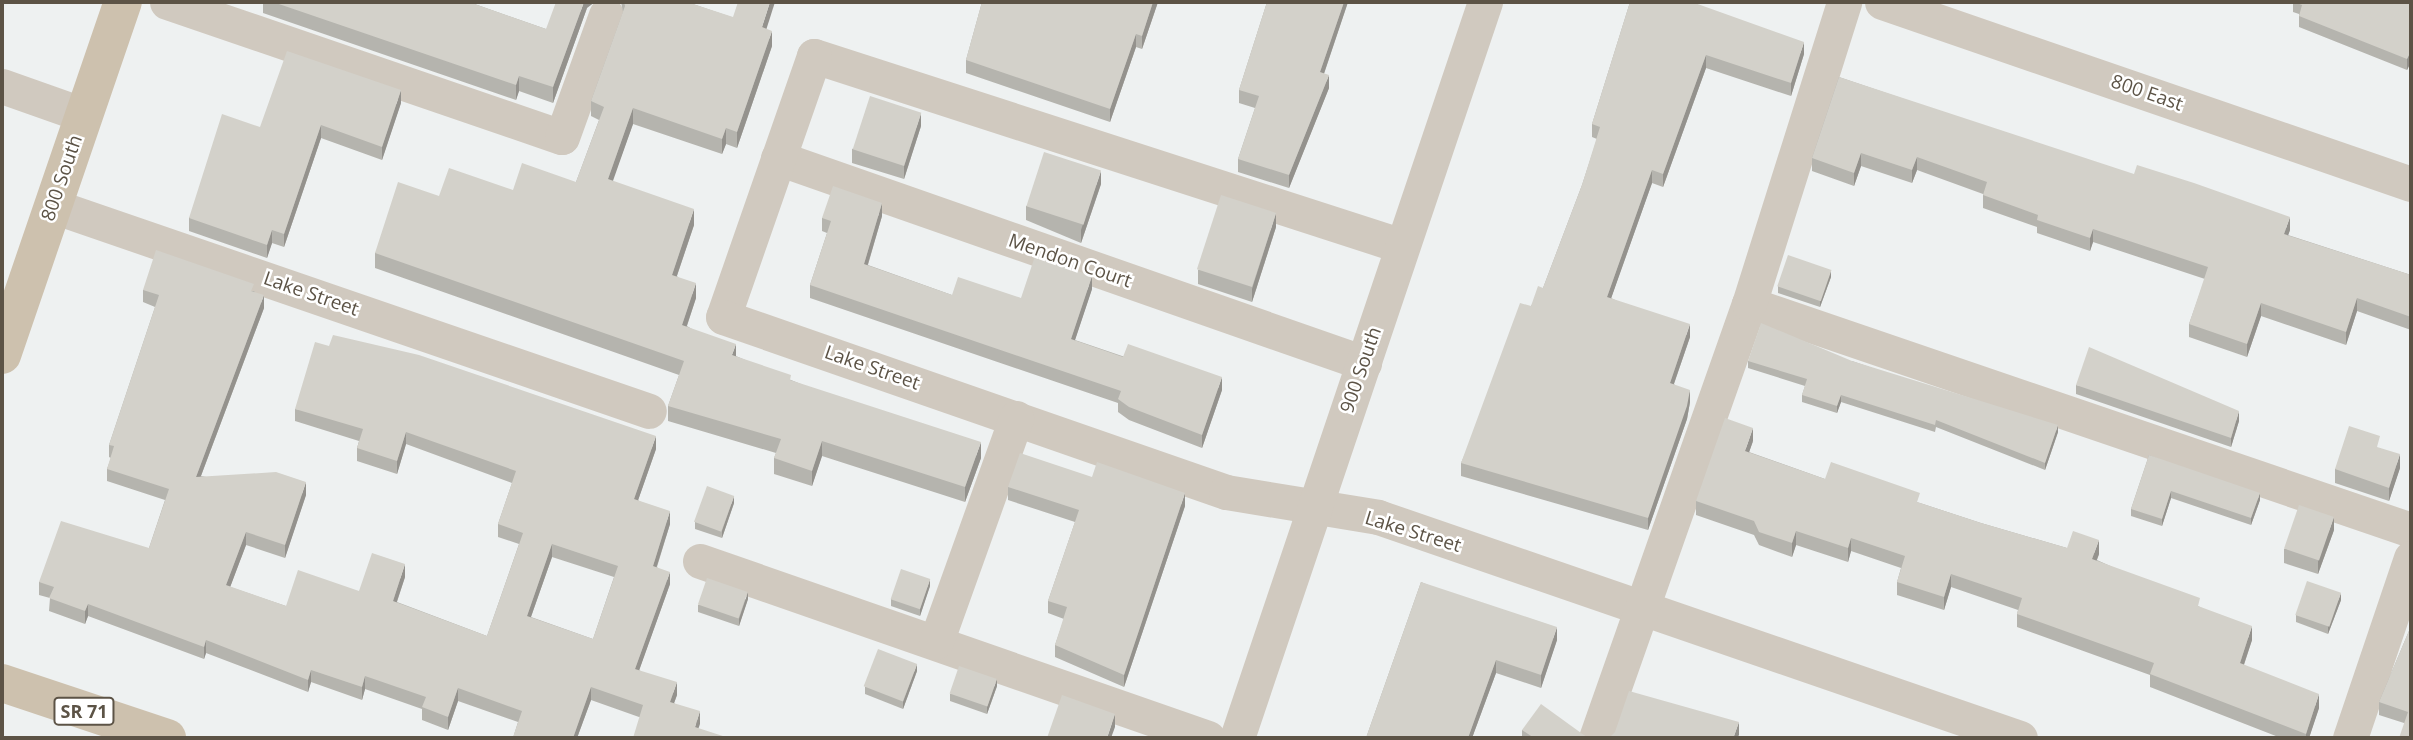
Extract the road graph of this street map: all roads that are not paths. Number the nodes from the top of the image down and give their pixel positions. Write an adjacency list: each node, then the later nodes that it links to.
1 (123, 2): 8 (main road, 800 South)
2 (167, 2): 6 (street)
3 (1485, 2): 12 (street, 900 South)
4 (1844, 2): 13 (street)
5 (1882, 2): 10 (street, 800 East)
6 (606, 15)
7 (2, 86): 8 (street)
8 (84, 115): 11 (main road, 800 South)
9 (778, 158): 12 (street); 15 (street, Mendon Court); 17 (street, Lake Street)
10 (2411, 184)
11 (53, 206): 14 (main road, 800 South); 16 (street, Lake Street)
12 (1402, 246): 15 (street, 900 South)
13 (1749, 304): 19 (street); 22 (street)
14 (2, 355)
15 (1364, 363): 18 (street, 900 South)
16 (649, 411)
17 (1016, 418): 18 (street, Lake Street); 23 (street)
18 (1314, 508): 22 (street, Lake Street); 27 (street, 900 South)
19 (2411, 530)
20 (2411, 558): 30 (street)
21 (700, 561): 23 (street)
22 (1645, 609): 28 (street); 29 (street, Lake Street)
23 (936, 642): 26 (street)
24 (2, 683): 25 (main road, SR 71)
25 (167, 738)
26 (1208, 738)
27 (1237, 738)
28 (1596, 738)
29 (2020, 738)
30 (2350, 738)

